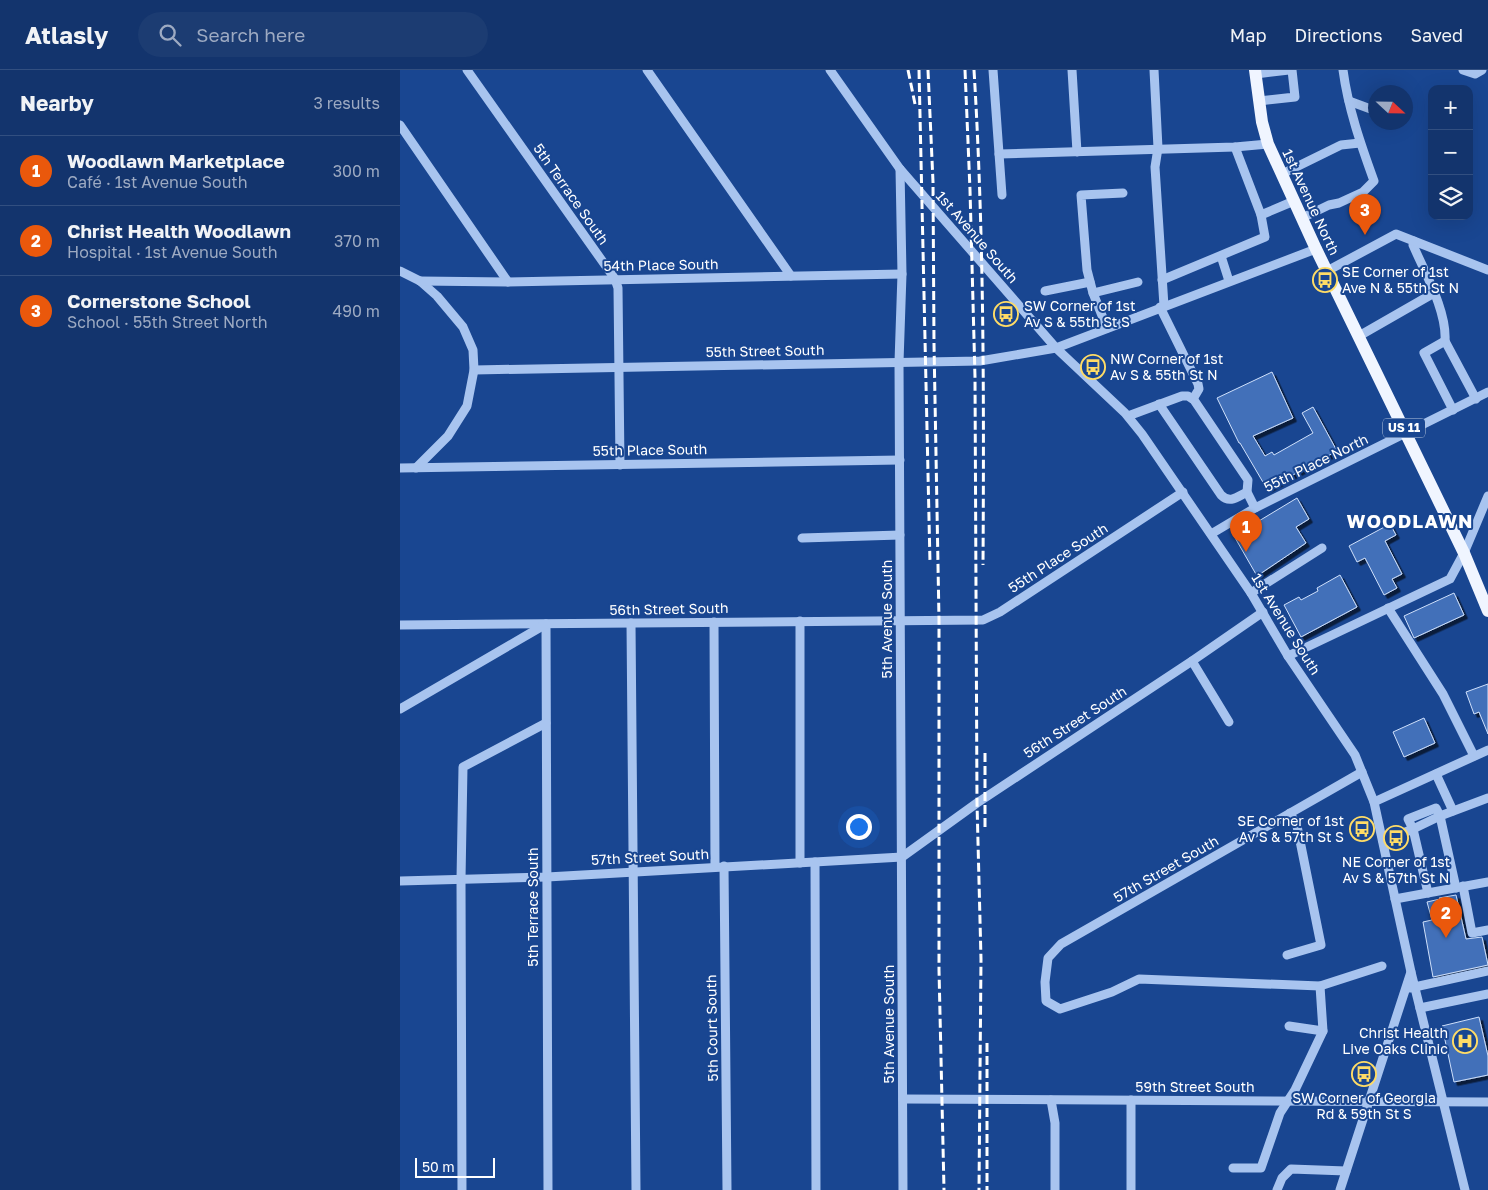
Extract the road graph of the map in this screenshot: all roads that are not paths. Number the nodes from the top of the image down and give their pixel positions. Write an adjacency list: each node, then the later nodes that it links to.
1 (467, 70): 37 (street, 5th Terrace South)
2 (647, 70): 36 (street)
3 (830, 70): 22 (street)
4 (993, 70): 21 (street)
5 (1072, 70): 20 (street)
6 (1154, 70): 19 (street)
7 (1290, 70): 11 (street); 12 (street)
8 (1343, 70): 13 (street)
9 (1463, 70): 10 (street)
10 (1482, 70)
11 (1256, 72): 12 (main road, 1st Avenue North / US 11)
12 (1259, 101): 17 (main road, 1st Avenue North / US 11)
13 (1349, 101): 14 (street); 16 (street)
14 (1368, 108)
15 (400, 125): 41 (street)
16 (1360, 143): 23 (street); 28 (street)
17 (1268, 144): 18 (street); 23 (main road, 1st Avenue North / US 11)
18 (1235, 147): 19 (street); 27 (street)
19 (1158, 148): 20 (street); 38 (street)
20 (1077, 152): 21 (street)
21 (999, 154): 25 (street)
22 (900, 169): 35 (street, 5th Avenue South); 51 (street, 1st Avenue South)
23 (1282, 174): 26 (main road, 1st Avenue North / US 11)
24 (1123, 193): 42 (street)
25 (1002, 195)
26 (1294, 201): 27 (street); 28 (main road, 1st Avenue North / US 11)
27 (1261, 215): 31 (street)
28 (1302, 218): 30 (main road, 1st Avenue North / US 11)
29 (1414, 241): 32 (street); 34 (street); 46 (street)
30 (1316, 249): 34 (main road, 1st Avenue North / US 11); 40 (street, 55th Street South)
31 (1221, 256): 38 (street); 40 (street)
32 (1488, 270)
33 (400, 271): 39 (street)
34 (1327, 271): 49 (main road, 1st Avenue North / US 11)
35 (902, 274): 36 (street, 54th Place South); 52 (street, 5th Avenue South)
36 (791, 276): 37 (street, 54th Place South)
37 (615, 280): 41 (street, 54th Place South); 53 (street, 5th Terrace South)
38 (1162, 280): 47 (street)
39 (420, 281): 41 (street, 54th Place South); 54 (street)
40 (1229, 281): 47 (street, 55th Street South)
41 (508, 282)
42 (1090, 282): 44 (street); 45 (street)
43 (1138, 282): 45 (street)
44 (1045, 291)
45 (1093, 293): 48 (street)
46 (1434, 293): 49 (street); 50 (street)
47 (1162, 306): 48 (street, 55th Street South); 57 (street)
48 (1106, 328): 51 (street, 55th Street South)
49 (1359, 336): 61 (main road, 1st Avenue North / US 11)
50 (1445, 341): 56 (street); 59 (street)
51 (1056, 348): 52 (street, 55th Street South); 60 (street, 1st Avenue South)
52 (899, 362): 53 (street, 55th Street South); 62 (street, 5th Avenue South)
53 (619, 367): 54 (street, 55th Street South); 63 (street, 5th Terrace South)
54 (474, 370): 65 (street)
55 (1488, 392): 56 (street, 55th Place North)
56 (1476, 398): 59 (street, 55th Place North)
57 (1192, 399): 58 (street); 67 (street)
58 (1159, 404): 60 (street); 67 (street)
59 (1453, 410): 61 (street, 55th Place North)
60 (1128, 416): 66 (street, 1st Avenue South)
61 (1407, 433): 69 (street, 55th Place North); 74 (main road, 1st Avenue North / US 11)
62 (900, 460): 63 (street, 55th Place South); 71 (street, 5th Avenue South)
63 (620, 465): 65 (street, 55th Place South)
64 (400, 468): 65 (street, 55th Place South)
65 (416, 468)
66 (1183, 492): 70 (street, 1st Avenue South); 80 (street, 55th Place South)
67 (1247, 492): 69 (street)
68 (1488, 496): 74 (street)
69 (1255, 508): 70 (street, 55th Place North)
70 (1211, 534): 75 (street, 1st Avenue South)
71 (900, 535): 72 (street); 79 (street, 5th Avenue South)
72 (802, 538)
73 (1322, 548): 75 (street)
74 (1464, 553): 76 (street); 77 (main road, 1st Avenue North / US 11)
75 (1251, 593): 78 (street, 1st Avenue South)
76 (1388, 608): 86 (street); 92 (street)
77 (1488, 611)
78 (1263, 612): 86 (street, 1st Avenue South); 87 (street, 56th Street South)
79 (901, 620): 80 (street, 56th Street South); 81 (street, 56th Street South); 102 (street, 5th Avenue South)
80 (939, 620)
81 (800, 621): 82 (street, 56th Street South); 103 (street)
82 (714, 622): 83 (street, 56th Street South); 105 (street, 5th Court South)
83 (631, 623): 84 (street, 56th Street South); 106 (street)
84 (546, 624): 85 (street, 56th Street South); 88 (street); 90 (street, 5th Terrace South)
85 (400, 625)
86 (1288, 656): 93 (street, 1st Avenue South)
87 (1192, 661): 89 (street); 102 (street, 56th Street South)
88 (400, 709)
89 (1230, 722)
90 (546, 723): 107 (street, 5th Terrace South); 108 (street)
91 (1488, 750): 92 (street)
92 (1474, 756): 94 (street)
93 (1362, 772): 96 (street, 1st Avenue South); 98 (street, 57th Street South)
94 (1436, 774): 96 (street); 97 (street)
95 (1488, 798): 97 (street)
96 (1374, 802): 101 (street, 1st Avenue South)
97 (1453, 811): 99 (street)
98 (1290, 813): 115 (street); 119 (street, 57th Street South)
99 (1440, 816): 100 (street); 111 (street)
100 (1413, 829): 101 (street); 112 (street)
101 (1383, 841): 113 (street, 1st Avenue South)
102 (902, 857): 104 (street, 57th Street South); 126 (street, 5th Avenue South)
103 (800, 862): 104 (street, 57th Street South); 105 (street, 57th Street South)
104 (815, 862): 139 (street)
105 (720, 867): 106 (street, 57th Street South); 138 (street, 5th Court South)
106 (634, 872): 107 (street, 57th Street South); 137 (street)
107 (547, 877): 108 (street, 57th Street South); 136 (street, 5th Terrace South)
108 (461, 879): 109 (street, 57th Street South); 135 (street)
109 (400, 881)
110 (1488, 882): 111 (street)
111 (1459, 887): 112 (street); 114 (street)
112 (1428, 893): 113 (street)
113 (1395, 899): 118 (street, 1st Avenue South)
114 (1488, 930)
115 (1287, 955)
116 (1382, 966): 119 (street)
117 (1488, 971): 120 (street)
118 (1411, 972): 120 (street, 1st Avenue South); 121 (street)
119 (1320, 986): 125 (street)
120 (1415, 987): 121 (street); 123 (street, 1st Avenue South)
121 (1405, 990): 130 (street)
122 (1488, 994): 123 (street)
123 (1420, 1008): 131 (street, 1st Avenue South)
124 (1289, 1026): 125 (street)
125 (1323, 1031): 129 (street)
126 (902, 1099): 127 (street, 59th Street South); 140 (street, 5th Avenue South)
127 (1051, 1100): 128 (street, 59th Street South); 141 (street)
128 (1131, 1100): 129 (street, 59th Street South); 142 (street)
129 (1289, 1101): 130 (street, 59th Street South); 133 (street)
130 (1369, 1101): 131 (street, 59th Street South); 134 (street)
131 (1443, 1101): 132 (street, 59th Street South); 145 (street, 1st Avenue South)
132 (1488, 1102)
133 (1233, 1168)
134 (1346, 1171): 143 (street); 144 (street)
135 (462, 1190)
136 (548, 1190)
137 (636, 1190)
138 (727, 1190)
139 (816, 1190)
140 (903, 1190)
141 (1055, 1190)
142 (1131, 1190)
143 (1277, 1190)
144 (1340, 1190)
145 (1465, 1190)

